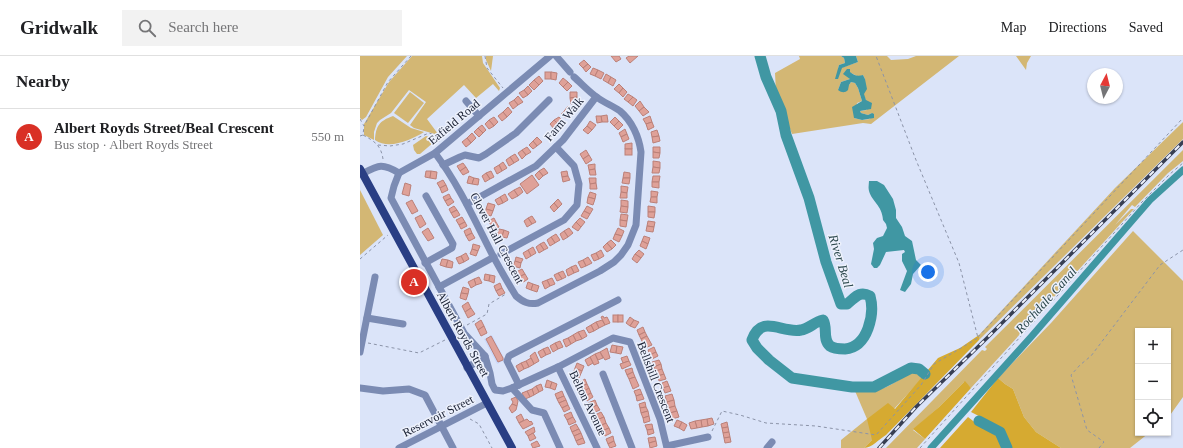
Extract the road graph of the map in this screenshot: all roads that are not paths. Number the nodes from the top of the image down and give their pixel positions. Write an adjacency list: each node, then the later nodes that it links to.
1 (550, 56): 6 (street, Eafield Road)
2 (556, 56): 3 (street, Clover Hall Crescent)
3 (596, 97): 7 (street, Farm Walk); 14 (street, Clover Hall Crescent)
4 (549, 100): 9 (street)
5 (466, 101): 6 (street)
6 (479, 116): 8 (street, Eafield Road)
7 (556, 147): 13 (street, Farm Walk); 14 (street)
8 (434, 153): 9 (street, Clover Hall Crescent); 11 (street, Eafield Road)
9 (443, 165): 13 (street, Clover Hall Crescent)
10 (361, 171): 11 (street); 24 (main road, Albert Royds Street)
11 (399, 173): 15 (street, Albert Royds Street)
12 (426, 196): 15 (street)
13 (467, 204): 14 (street, Clover Hall Crescent)
14 (497, 256): 17 (street)
15 (426, 263): 17 (street, Albert Royds Street)
16 (375, 277): 19 (street)
17 (439, 287): 22 (street, Albert Royds Street)
18 (618, 300): 26 (street)
19 (367, 318): 20 (street); 21 (street)
20 (403, 324)
21 (360, 352)
22 (485, 356): 24 (street); 29 (street, Albert Royds Street)
23 (558, 367): 26 (street, Bellshill Crescent); 34 (street, Bellshill Crescent); 39 (street, Belton Avenue)
24 (467, 368): 30 (main road, Albert Royds Street)
25 (603, 374): 40 (street)
26 (519, 385): 28 (street, Bellshill Crescent)
27 (360, 388): 31 (street)
28 (512, 388): 29 (street, Bellshill Crescent); 38 (street)
29 (503, 391)
30 (487, 403): 31 (street, Reservoir Street); 37 (main road, Albert Royds Street)
31 (442, 427): 35 (street, Reservoir Street); 36 (street)
32 (708, 437): 34 (street)
33 (772, 442): 41 (street)
34 (667, 447)
35 (399, 448)
36 (452, 448)
37 (512, 448)
38 (560, 448)
39 (597, 448)
40 (632, 448)
41 (767, 448)

